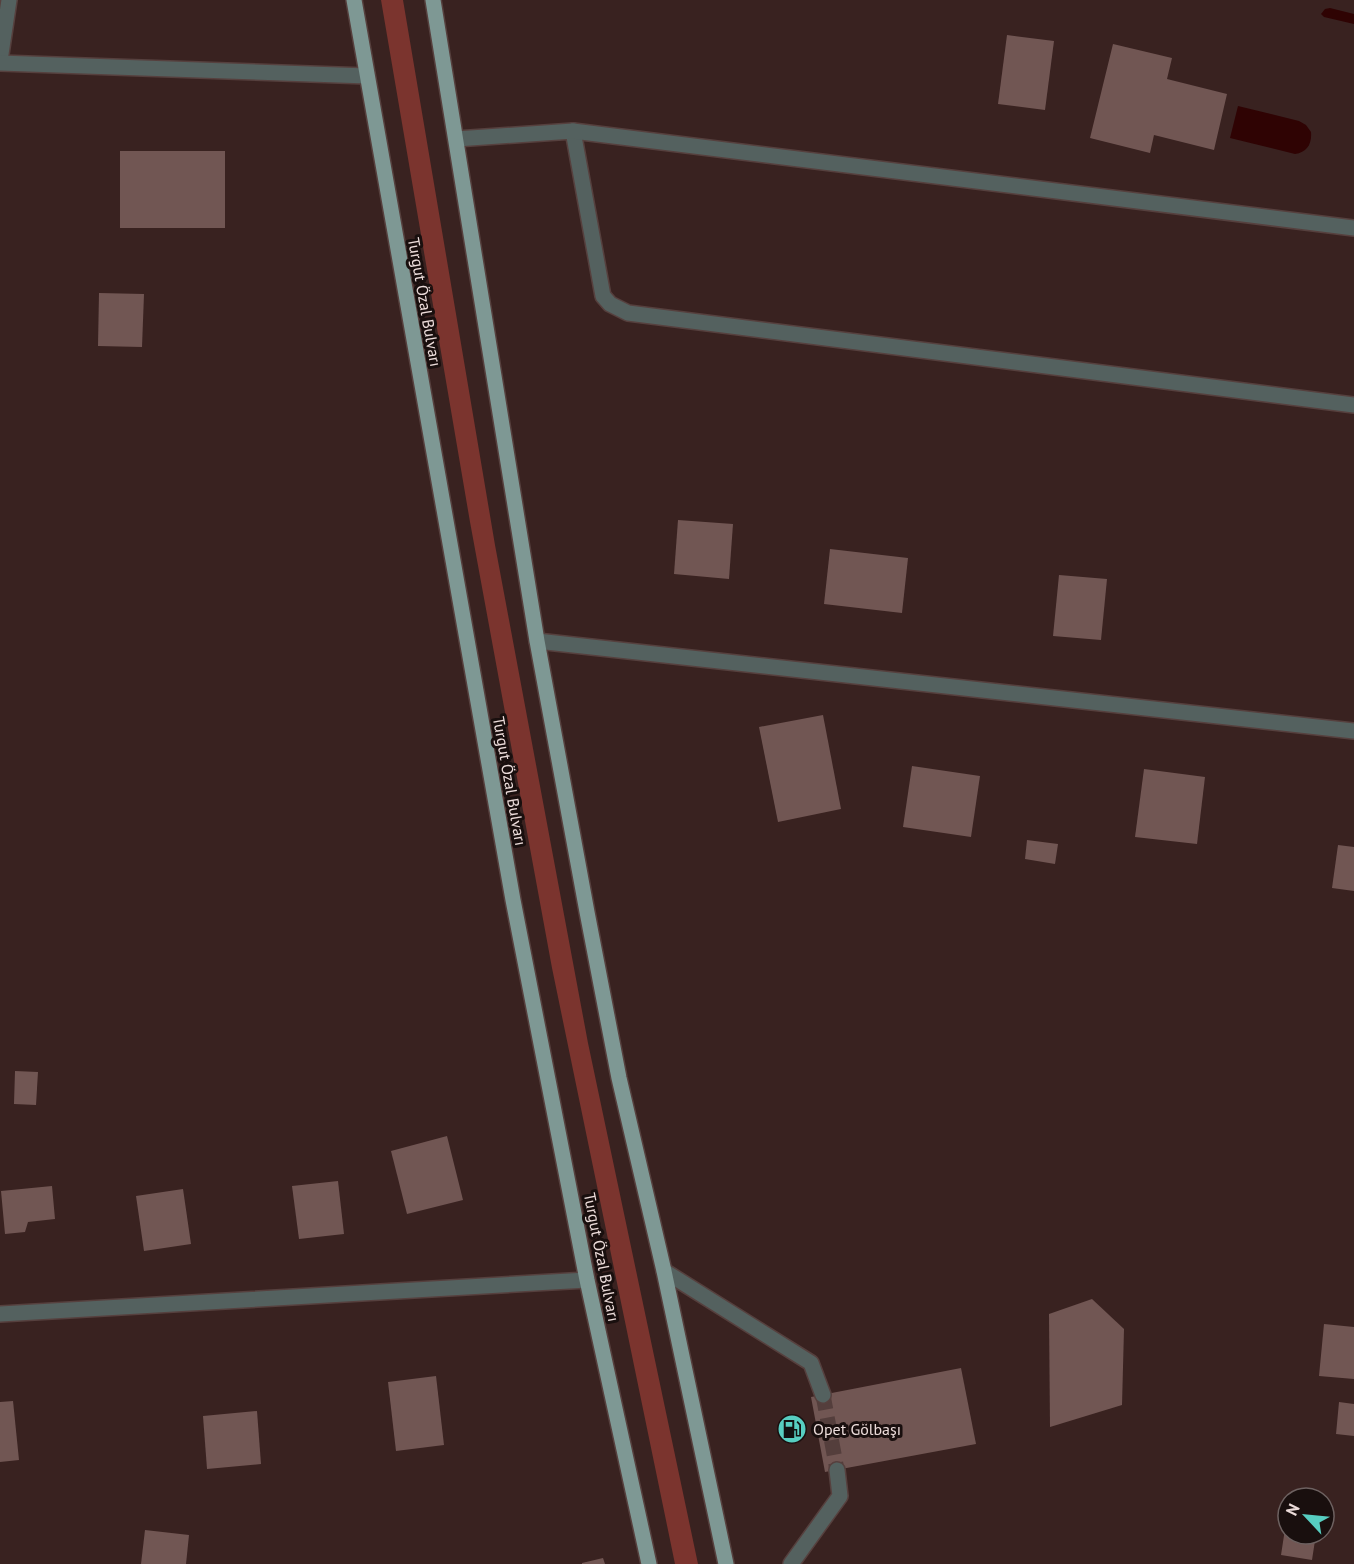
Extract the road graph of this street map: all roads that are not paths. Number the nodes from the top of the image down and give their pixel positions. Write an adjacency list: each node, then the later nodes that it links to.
1 (9, 0): 4 (street)
2 (354, 0): 5 (main road, Turgut Özal Bulvarı)
3 (433, 0): 7 (main road)
4 (0, 62): 5 (street)
5 (367, 76): 13 (main road, Turgut Özal Bulvarı)
6 (573, 131): 7 (street); 8 (street); 9 (street)
7 (456, 139): 10 (main road)
8 (1354, 228)
9 (1354, 405)
10 (537, 640): 11 (street); 12 (main road)
11 (1354, 731)
12 (664, 1271): 15 (street); 18 (main road)
13 (587, 1280): 14 (street); 17 (main road, Turgut Özal Bulvarı)
14 (0, 1314)
15 (823, 1395)
16 (837, 1470): 19 (street)
17 (649, 1564)
18 (726, 1564)
19 (791, 1564)

